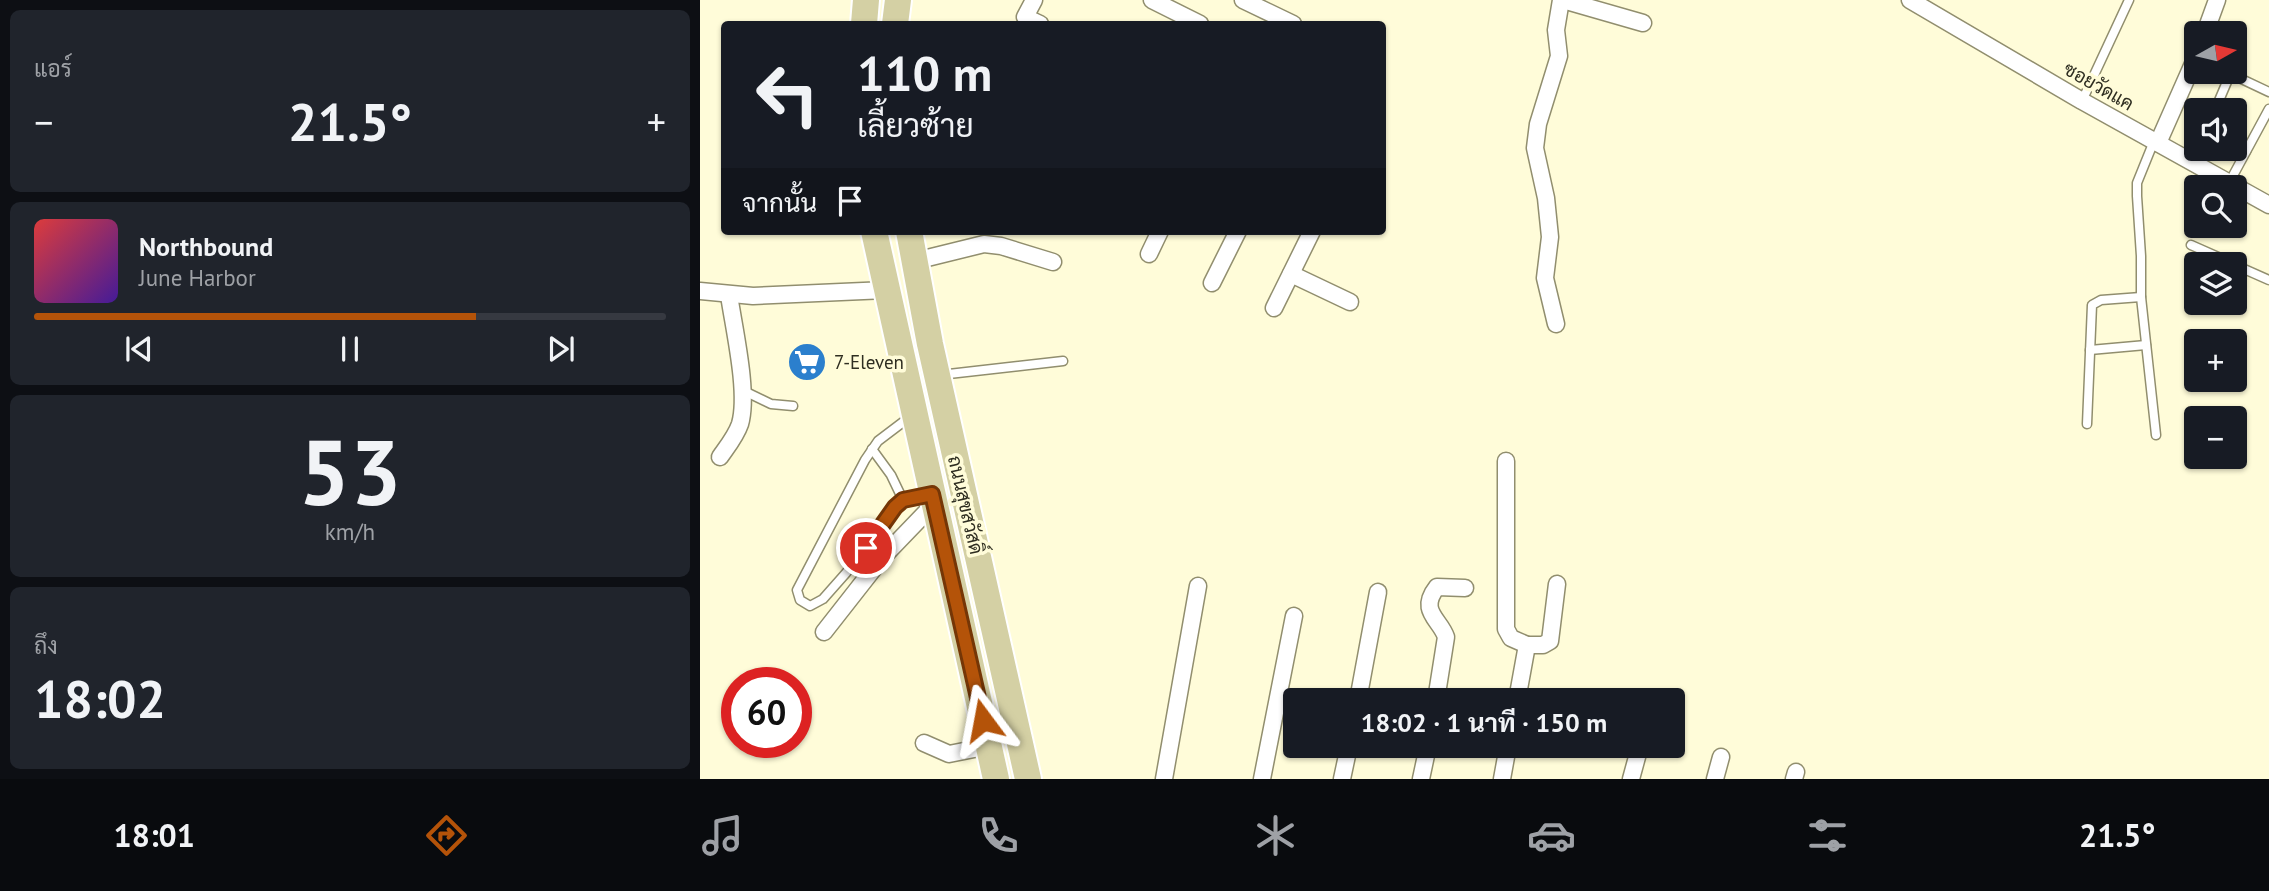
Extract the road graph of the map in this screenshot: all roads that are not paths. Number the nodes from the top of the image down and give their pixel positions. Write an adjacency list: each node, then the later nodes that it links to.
1 (866, 0): 10 (main road)
2 (898, 0): 11 (main road)
3 (1034, 0): 12 (street)
4 (1152, 0): 13 (street)
5 (1243, 0): 14 (street)
6 (1562, 0): 16 (street); 47 (street)
7 (2129, 0): 20 (lane)
8 (2217, 0): 15 (street)
9 (1920, 2): 20 (street, ซอยวัดแค)
10 (864, 21)
11 (895, 21)
12 (1022, 21)
13 (1194, 21)
14 (1287, 21)
15 (2209, 21)
16 (1643, 23)
17 (2184, 82): 22 (street)
18 (2269, 92): 19 (lane)
19 (2220, 98)
20 (2082, 101): 22 (street, ซอยวัดแค)
21 (2269, 109): 23 (lane)
22 (2156, 142): 24 (street, ซอยวัดแค); 44 (lane)
23 (2247, 149)
24 (2215, 175)
25 (2247, 193): 26 (street, ซอยวัดแค)
26 (2269, 205)
27 (875, 235): 41 (main road, ถนนสุขสวัสดิ์)
28 (910, 235): 35 (main road, ถนนสุขสวัสดิ์)
29 (1158, 235): 34 (street)
30 (1236, 235): 40 (street)
31 (1310, 235): 38 (street)
32 (2191, 245): 33 (lane)
33 (2206, 252)
34 (1149, 254)
35 (915, 261): 36 (street); 51 (main road, ถนนสุขสวัสดิ์)
36 (1053, 262)
37 (2247, 271): 39 (lane)
38 (1291, 274): 45 (street); 46 (street)
39 (2269, 280)
40 (1212, 283)
41 (886, 290): 43 (street); 54 (main road, ถนนสุขสวัสดิ์)
42 (700, 291): 43 (street)
43 (729, 295): 52 (street)
44 (2141, 297): 48 (lane); 49 (lane)
45 (1350, 302)
46 (1274, 308)
47 (1556, 324)
48 (2146, 345): 49 (lane); 56 (lane)
49 (2090, 350): 55 (lane)
50 (1063, 361): 51 (lane)
51 (937, 376): 80 (main road, ถนนสุขสวัสดิ์)
52 (742, 390): 53 (lane); 58 (street)
53 (793, 406)
54 (914, 414): 57 (lane); 60 (main road, ถนนสุขสวัสดิ์)
55 (2087, 424)
56 (2157, 435)
57 (873, 449): 61 (lane); 61 (lane)
58 (720, 457)
59 (1506, 461): 68 (street)
60 (933, 499): 61 (lane); 67 (street); 73 (main road, ถนนสุขสวัสดิ์)
61 (903, 500)
62 (1557, 584): 68 (street)
63 (1198, 586): 81 (street)
64 (1465, 588): 70 (street)
65 (1378, 592): 69 (street)
66 (1294, 616): 82 (street)
67 (824, 632)
68 (1527, 645): 71 (street)
69 (1360, 688)
70 (1438, 688)
71 (1519, 688)
72 (924, 743): 73 (street)
73 (989, 746): 79 (main road, ถนนสุขสวัสดิ์)
74 (1721, 757): 87 (street)
75 (1346, 758): 83 (street)
76 (1425, 758): 84 (street)
77 (1506, 758): 85 (street)
78 (1637, 758): 86 (street)
79 (996, 779)
80 (1028, 779)
81 (1164, 779)
82 (1262, 779)
83 (1342, 779)
84 (1421, 779)
85 (1502, 779)
86 (1631, 779)
87 (1714, 779)

